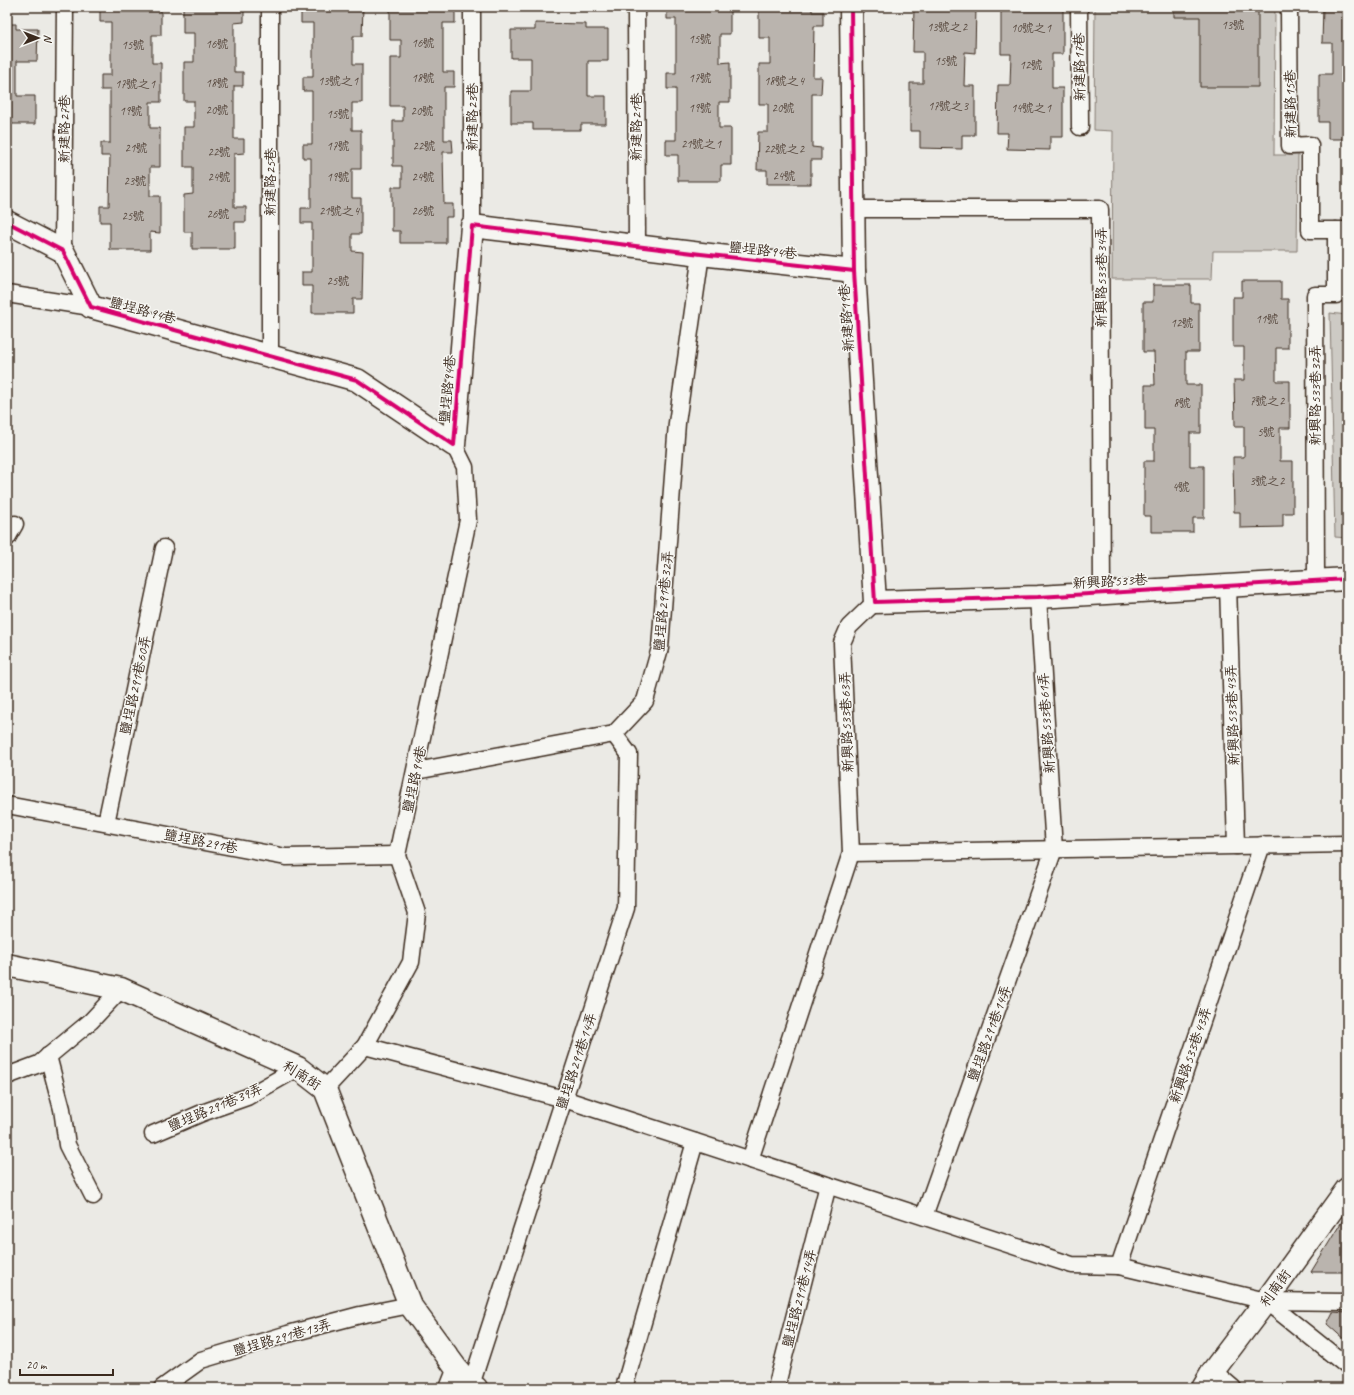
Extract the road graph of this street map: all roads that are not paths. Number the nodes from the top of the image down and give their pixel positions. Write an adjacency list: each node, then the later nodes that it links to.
1 (65, 7): 14 (lane, 新建路27巷)
2 (270, 7): 19 (lane, 新建路25巷)
3 (472, 7): 11 (lane, 新建路23巷)
4 (636, 7): 13 (lane, 新建路21巷)
5 (851, 7): 9 (street, 新建路19巷)
6 (1079, 7): 8 (lane, 新建路17巷)
7 (1289, 7): 12 (lane, 新建路15巷)
8 (1080, 127)
9 (853, 209): 16 (street, 新建路19巷); 27 (lane, 新興路533巷34弄)
10 (7, 222): 14 (street)
11 (472, 226): 13 (street, 鹽埕路94巷); 20 (street, 鹽埕路94巷)
12 (1341, 230): 25 (lane, 新興路533巷32弄)
13 (637, 246): 15 (street, 鹽埕路94巷)
14 (63, 252): 18 (street, 鹽埕路94巷)
15 (701, 254): 16 (street, 鹽埕路94巷); 30 (lane, 鹽埕路291巷32弄)
16 (854, 271): 29 (street, 新建路19巷)
17 (7, 294): 18 (lane)
18 (91, 307): 19 (street, 鹽埕路94巷)
19 (270, 356): 20 (street, 鹽埕路94巷)
20 (454, 445): 31 (lane, 鹽埕路94巷)
21 (15, 524): 22 (lane)
22 (7, 538)
23 (164, 548): 33 (lane, 鹽埕路291巷60弄)
24 (1347, 579): 25 (street, 新興路533巷)
25 (1316, 580): 26 (street, 新興路533巷)
26 (1228, 585): 27 (street, 新興路533巷); 36 (lane, 新興路533巷43弄)
27 (1102, 592): 28 (street, 新興路533巷)
28 (1038, 597): 29 (street, 新興路533巷); 37 (lane, 新興路533巷61弄)
29 (875, 602): 38 (lane, 新興路533巷63弄)
30 (614, 734): 31 (lane); 47 (lane, 鹽埕路291巷14弄)
31 (416, 771): 39 (lane, 鹽埕路94巷)
32 (7, 805): 33 (lane, 鹽埕路291巷)
33 (106, 823): 39 (lane, 鹽埕路291巷)
34 (1347, 844): 35 (lane)
35 (1262, 845): 36 (lane); 55 (lane, 新興路533巷43弄)
36 (1236, 846): 37 (lane)
37 (1054, 849): 38 (lane); 54 (lane, 鹽埕路291巷14弄)
38 (851, 853): 50 (lane)
39 (397, 855): 42 (lane)
40 (7, 965): 41 (street, 利南街)
41 (121, 989): 43 (lane); 44 (street, 利南街)
42 (364, 1046): 46 (lane); 47 (lane)
43 (48, 1056): 45 (lane); 53 (lane)
44 (298, 1068): 46 (street, 利南街); 48 (lane, 鹽埕路291巷39弄)
45 (7, 1076)
46 (325, 1089): 58 (street, 利南街)
47 (564, 1099): 49 (lane); 62 (lane, 鹽埕路291巷14弄)
48 (153, 1134)
49 (695, 1142): 50 (lane); 65 (lane)
50 (750, 1160): 51 (lane)
51 (828, 1186): 54 (lane); 66 (lane, 鹽埕路291巷14弄)
52 (1347, 1189): 56 (street, 利南街)
53 (93, 1196)
54 (924, 1216): 55 (lane)
55 (1119, 1266): 56 (lane)
56 (1266, 1301): 57 (lane); 59 (lane); 61 (street, 利南街)
57 (1347, 1302)
58 (410, 1305): 60 (street, 利南街); 63 (lane, 鹽埕路291巷13弄)
59 (1347, 1366)
60 (456, 1368): 62 (street, 利南街); 64 (lane)
61 (1208, 1380): 67 (lane)
62 (473, 1387)
63 (162, 1388)
64 (448, 1388)
65 (624, 1388)
66 (776, 1388)
67 (1233, 1388)

